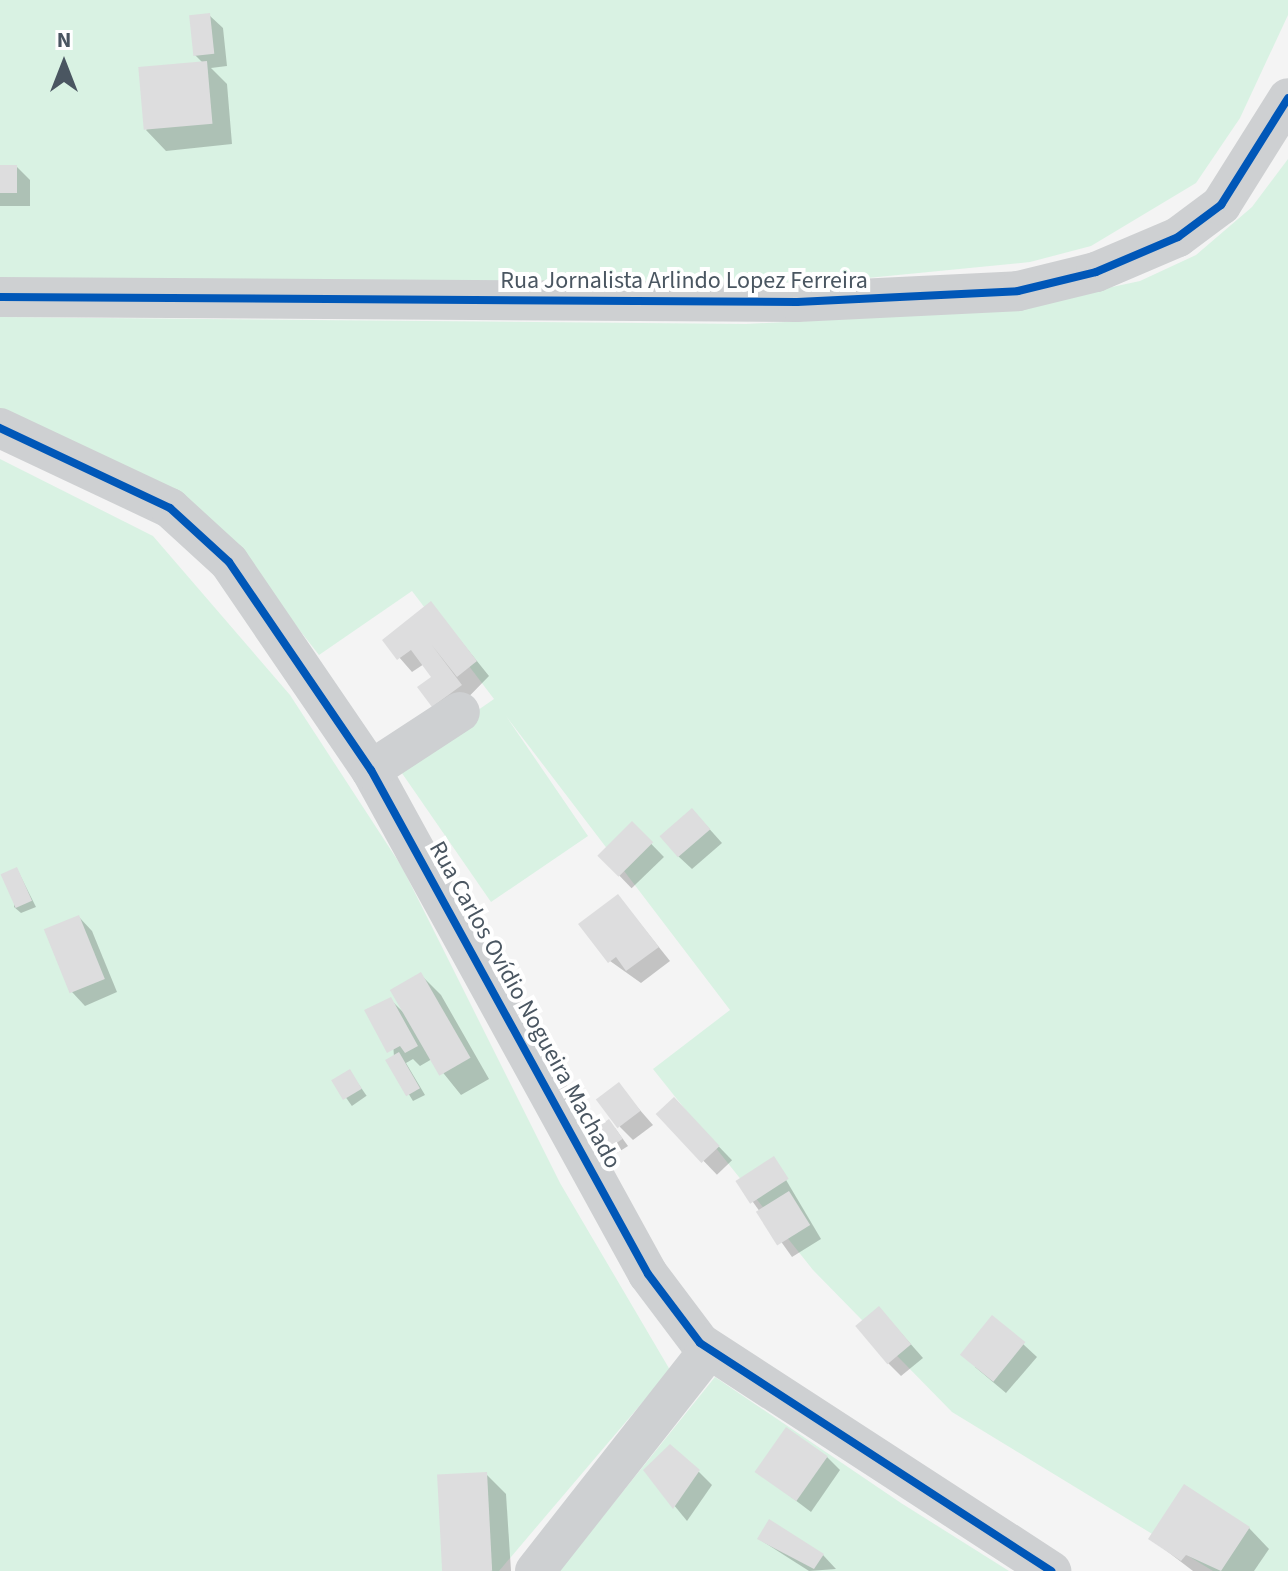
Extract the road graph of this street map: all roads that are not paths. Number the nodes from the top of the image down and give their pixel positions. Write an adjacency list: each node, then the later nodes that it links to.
1 (1288, 98): 2 (street, Rua Jornalista Arlindo Lopez Ferreira)
2 (0, 297)
3 (0, 428): 5 (street, Rua Carlos Ovídio Nogueira Machado)
4 (460, 712): 5 (street)
5 (371, 770): 6 (street, Rua Carlos Ovídio Nogueira Machado)
6 (709, 1350): 7 (street); 8 (street, Rua Carlos Ovídio Nogueira Machado)
7 (535, 1571)
8 (1051, 1571)

